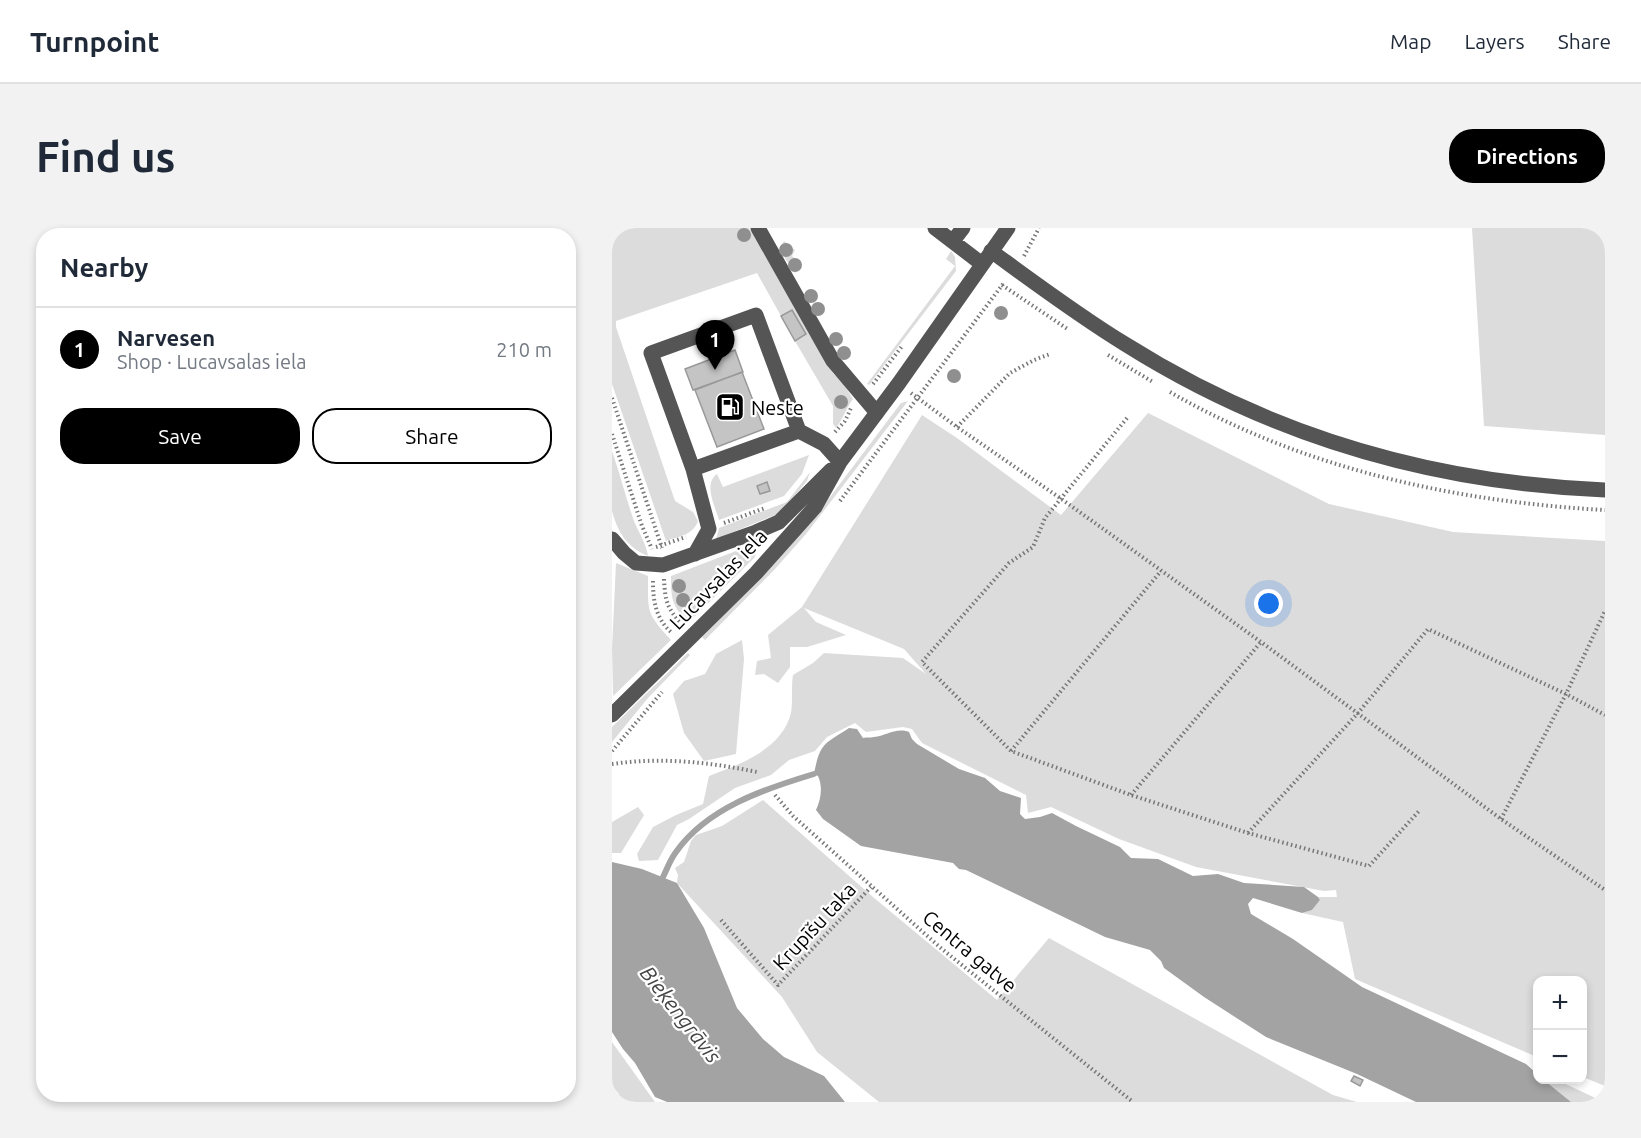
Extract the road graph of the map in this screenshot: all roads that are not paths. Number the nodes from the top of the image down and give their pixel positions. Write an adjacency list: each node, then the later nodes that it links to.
1 (758, 228): 7 (street)
2 (935, 228): 5 (street)
3 (963, 228): 5 (street)
4 (1008, 228): 6 (street, Lucavsalas iela)
5 (951, 240): 6 (street)
6 (987, 258): 7 (street, Lucavsalas iela); 11 (street)
7 (877, 413): 9 (street, Lucavsalas iela)
8 (799, 430): 9 (street); 10 (street); 10 (street)
9 (840, 462): 13 (street, Lucavsalas iela); 14 (street, Lucavsalas iela)
10 (693, 469): 13 (street)
11 (1605, 490)
12 (612, 539): 13 (street, Lucavsalas iela)
13 (696, 554)
14 (612, 715)

